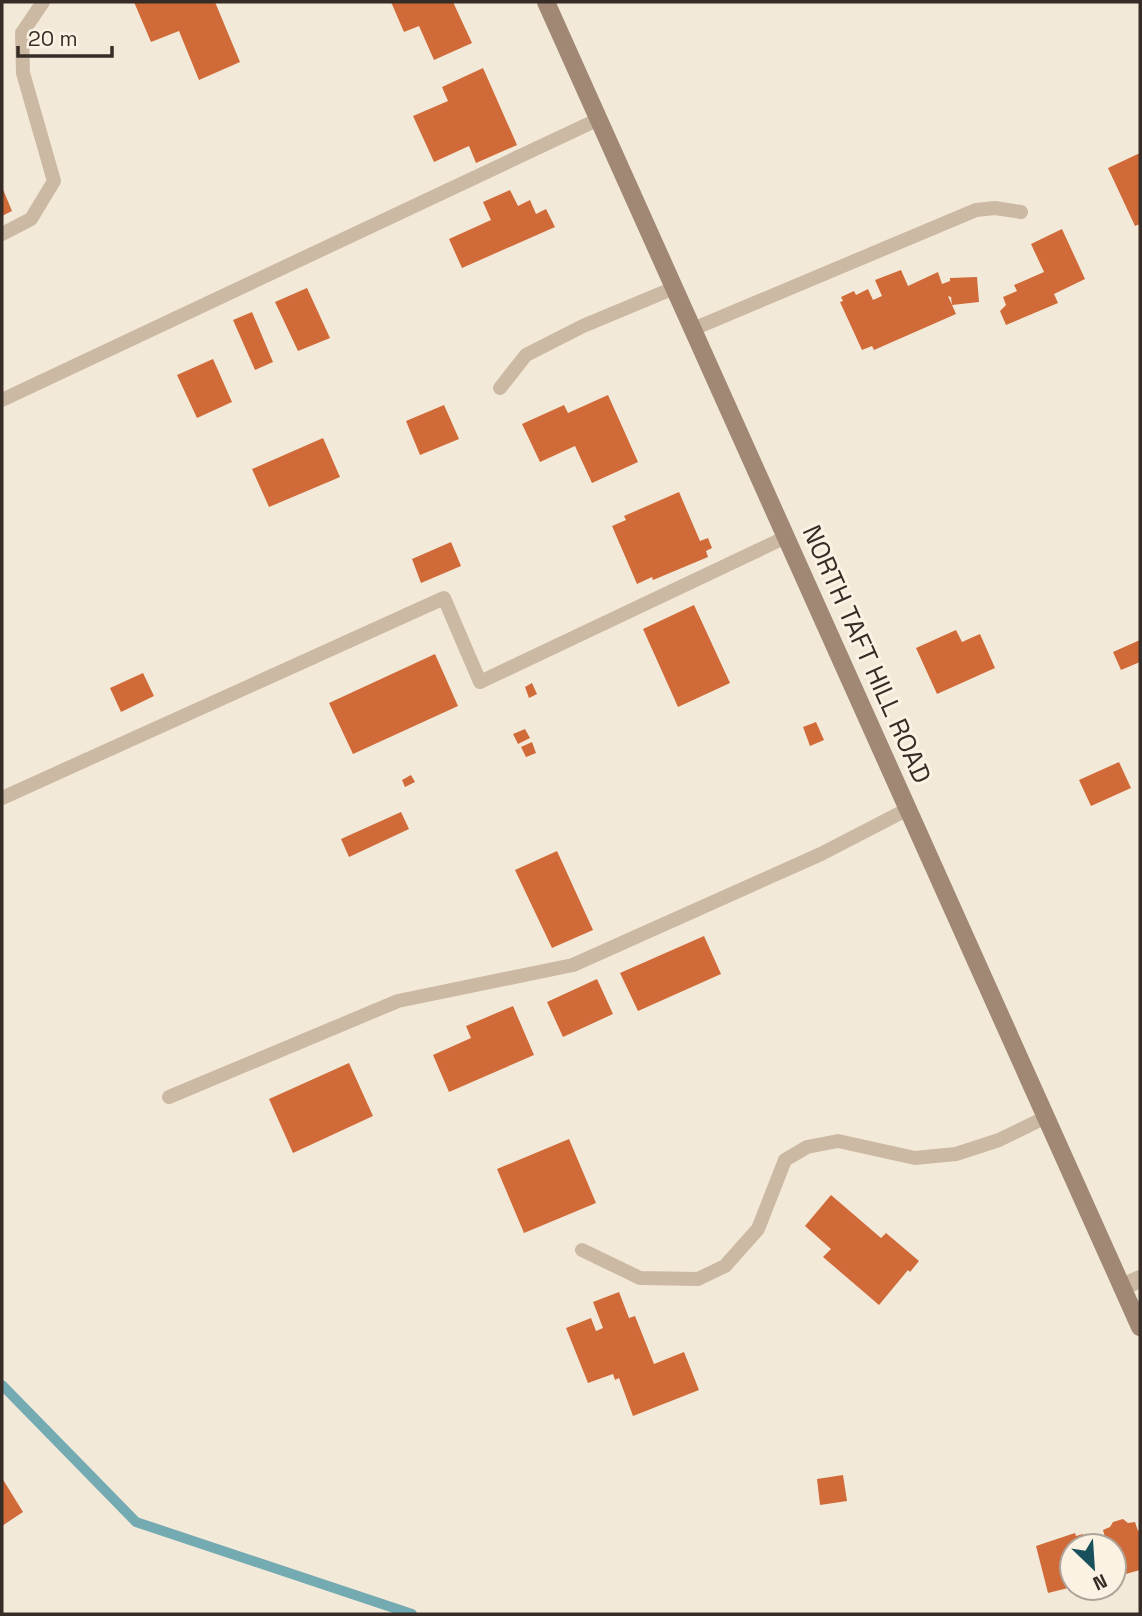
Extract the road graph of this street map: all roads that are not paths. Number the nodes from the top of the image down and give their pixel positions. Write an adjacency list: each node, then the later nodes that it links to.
1 (43, 2): 5 (lane)
2 (546, 2): 3 (main road, NORTH TAFT HILL ROAD)
3 (599, 119): 6 (main road, NORTH TAFT HILL ROAD); 9 (lane)
4 (1021, 212): 7 (lane)
5 (2, 234)
6 (674, 288): 7 (main road, NORTH TAFT HILL ROAD); 8 (lane)
7 (693, 329): 10 (main road, NORTH TAFT HILL ROAD)
8 (500, 388)
9 (2, 400)
10 (786, 537): 11 (lane); 12 (main road, NORTH TAFT HILL ROAD)
11 (2, 798)
12 (908, 809): 13 (lane); 14 (main road, NORTH TAFT HILL ROAD)
13 (169, 1097)
14 (1046, 1117): 15 (lane); 17 (main road, NORTH TAFT HILL ROAD)
15 (582, 1250)
16 (1140, 1279): 17 (street)
17 (1122, 1287): 18 (main road, NORTH TAFT HILL ROAD)
18 (1140, 1327)

